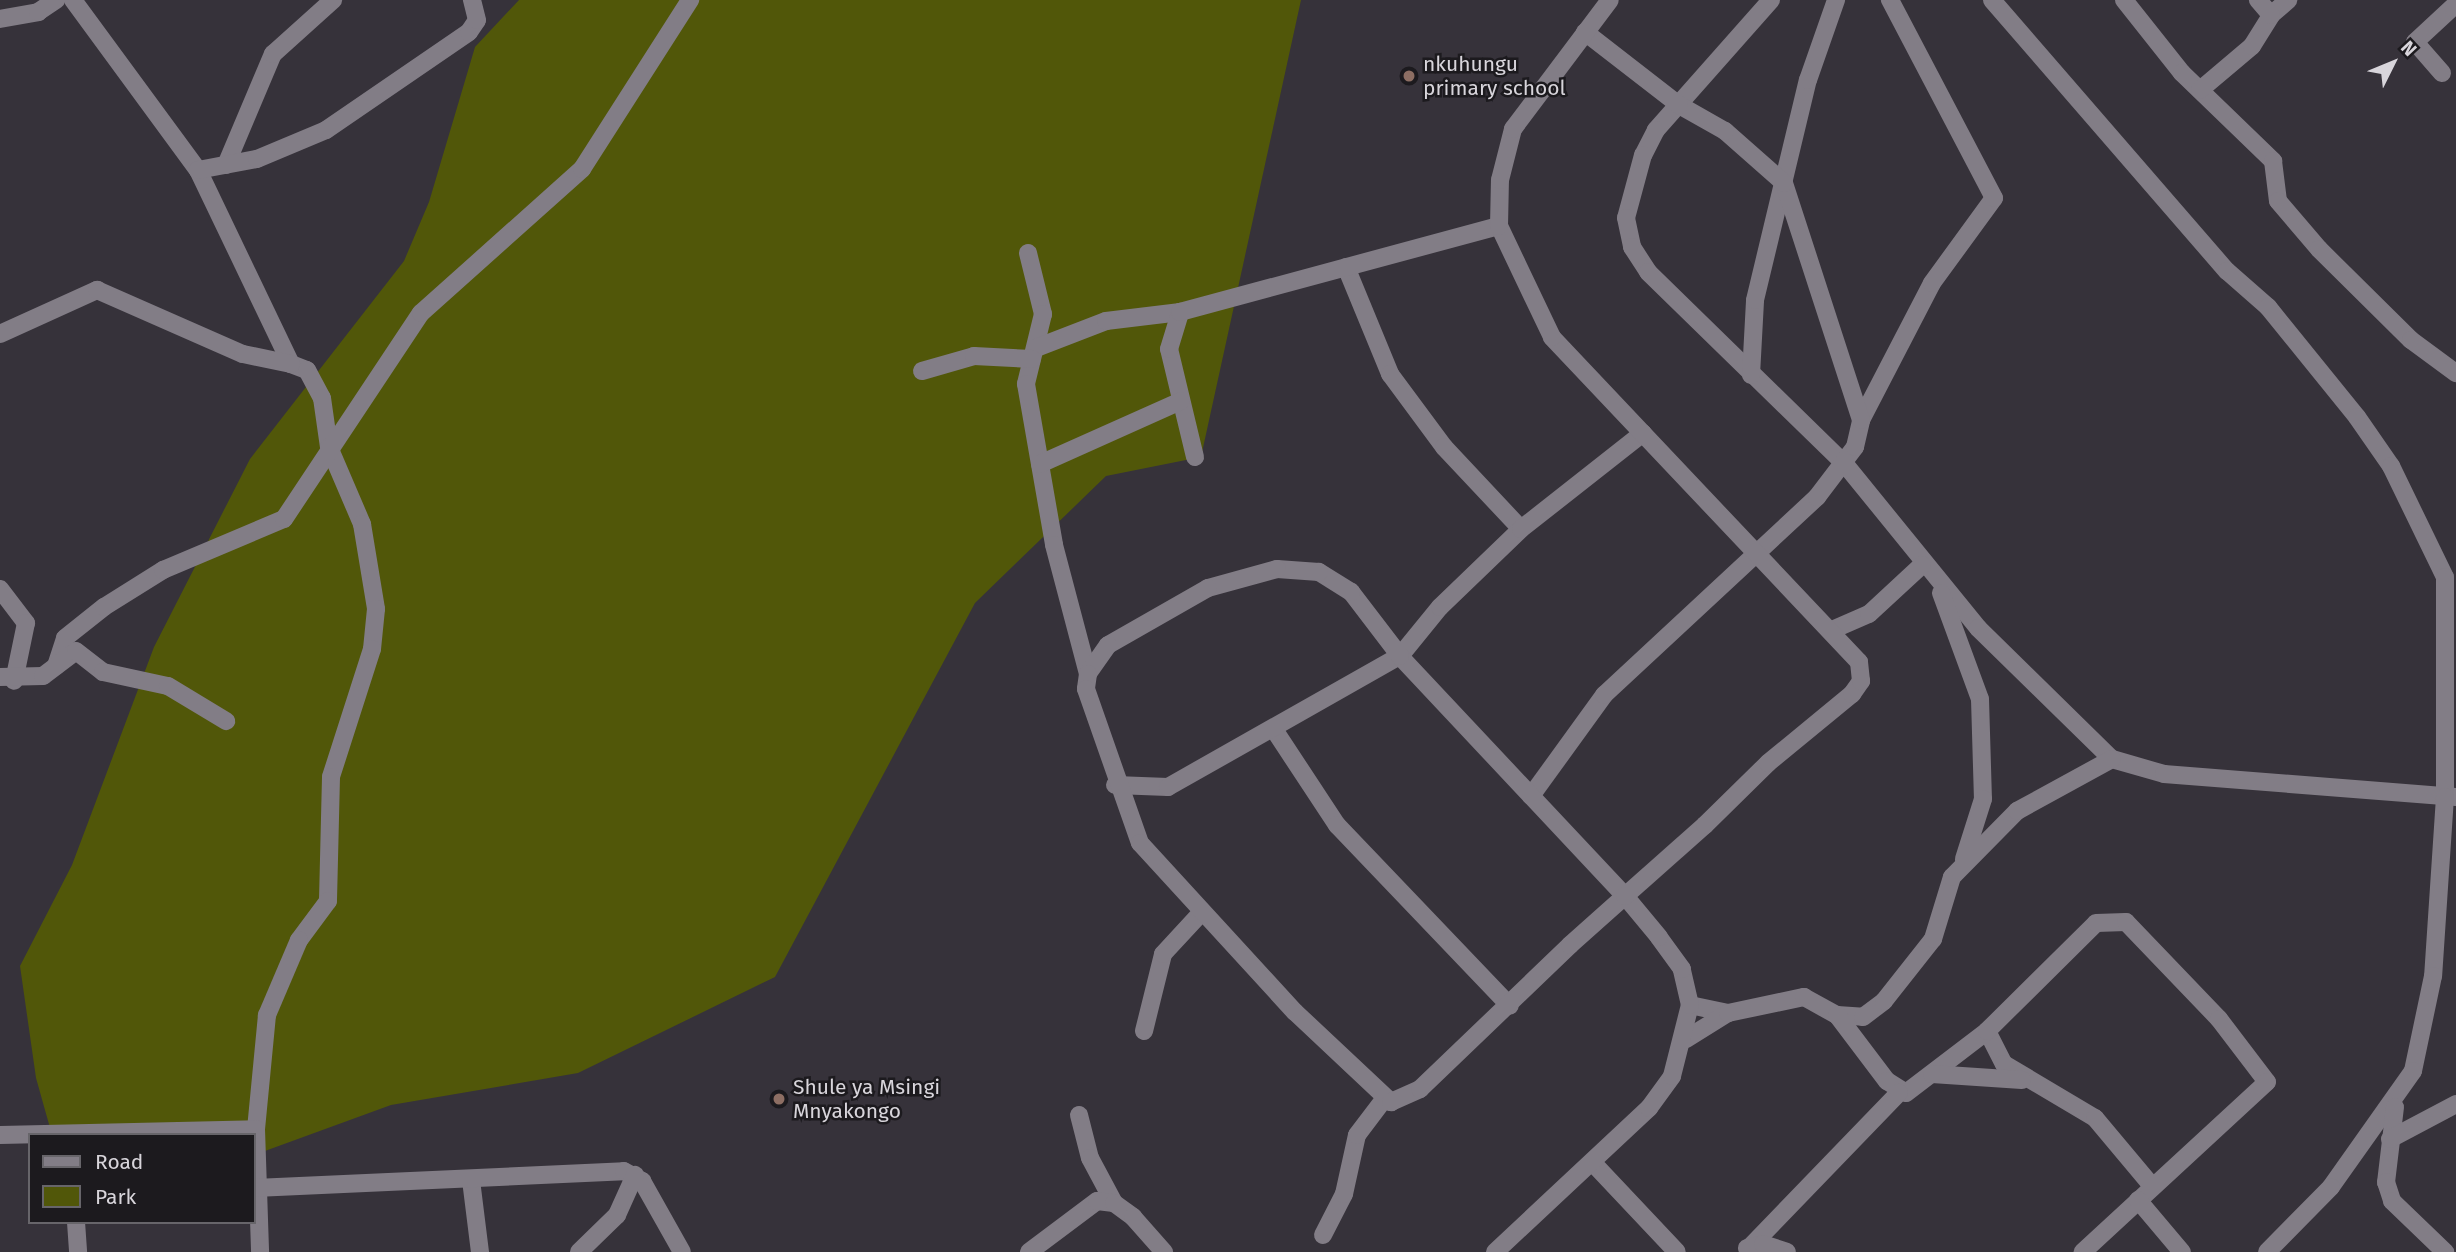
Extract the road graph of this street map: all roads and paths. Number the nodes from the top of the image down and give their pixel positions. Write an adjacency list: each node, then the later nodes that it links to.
1 (56, 0): 16 (street)
2 (73, 0): 22 (street)
3 (333, 0): 21 (street)
4 (472, 0): 21 (street)
5 (690, 0): 37 (street)
6 (1611, 0): 17 (street)
7 (1771, 0): 20 (street)
8 (1836, 0): 23 (street)
9 (1890, 0): 35 (street)
10 (1992, 0): 55 (street)
11 (2124, 0): 19 (street)
12 (2259, 0): 15 (street)
13 (2288, 0): 15 (street)
14 (2456, 4): 18 (street)
15 (2271, 15): 19 (street)
16 (0, 19)
17 (1585, 32): 20 (street); 24 (street)
18 (2442, 73)
19 (2200, 90): 32 (street)
20 (1679, 105): 23 (street); 33 (street)
21 (226, 165): 22 (street)
22 (198, 170): 30 (street)
23 (1784, 183): 33 (street); 35 (street)
24 (1499, 226): 26 (street); 36 (street)
25 (1028, 253): 29 (street)
26 (1346, 267): 27 (street); 41 (street)
27 (1180, 312): 29 (street); 34 (street)
28 (0, 334): 30 (street)
29 (1034, 354): 31 (street); 40 (street)
30 (291, 364): 37 (street)
31 (922, 371)
32 (2456, 373)
33 (1751, 375): 39 (street)
34 (1181, 401): 38 (street); 40 (street)
35 (1861, 419): 39 (street)
36 (1643, 433): 41 (street); 42 (street)
37 (329, 447): 47 (street); 73 (street)
38 (1195, 457)
39 (1844, 463): 42 (street); 43 (street)
40 (1040, 464): 48 (street)
41 (1521, 529): 46 (street)
42 (1756, 553): 45 (street); 54 (street)
43 (1928, 571): 45 (street); 52 (street); 56 (street)
44 (0, 589): 49 (street)
45 (1832, 630): 57 (street)
46 (1400, 656): 48 (street); 51 (street); 54 (street)
47 (56, 666): 49 (street); 50 (street)
48 (1088, 674): 53 (street)
49 (7, 679)
50 (226, 721)
51 (1275, 731): 53 (street); 60 (street)
52 (2112, 759): 55 (street); 56 (street)
53 (1115, 785): 58 (street)
54 (1531, 796): 57 (street)
55 (2450, 797): 70 (street)
56 (1962, 863): 62 (street)
57 (1625, 896): 59 (street); 60 (street)
58 (1201, 913): 63 (street); 69 (street)
59 (1690, 1004): 61 (street); 65 (street)
60 (1510, 1006): 69 (street)
61 (1728, 1013): 62 (street); 65 (street)
62 (1837, 1015): 68 (street)
63 (1144, 1031)
64 (1987, 1031): 66 (street); 67 (street); 82 (street)
65 (1686, 1039): 79 (street)
66 (1932, 1074): 67 (street); 68 (street)
67 (2022, 1080): 82 (street)
68 (1899, 1093): 89 (street)
69 (1385, 1098): 88 (street)
70 (2395, 1104): 78 (street); 103 (street)
71 (2456, 1104): 78 (street)
72 (1079, 1115): 86 (street)
73 (256, 1129): 74 (street); 75 (street)
74 (72, 1133)
75 (256, 1133)
76 (28, 1134): 77 (street)
77 (0, 1135)
78 (2390, 1139): 90 (street)
79 (1594, 1163): 98 (street); 99 (street)
80 (635, 1175): 81 (street); 94 (street); 95 (street)
81 (471, 1180): 83 (street); 93 (street)
82 (2152, 1186): 84 (street)
83 (256, 1188)
84 (2138, 1200): 101 (street); 102 (street)
85 (256, 1201): 92 (street)
86 (1114, 1202): 96 (street); 97 (street)
87 (76, 1224): 91 (street)
88 (1323, 1235)
89 (1746, 1249): 100 (street)
90 (2444, 1251)
91 (78, 1252)
92 (260, 1252)
93 (480, 1252)
94 (579, 1252)
95 (682, 1252)
96 (1029, 1252)
97 (1164, 1252)
98 (1495, 1252)
99 (1677, 1252)
100 (1787, 1252)
101 (2083, 1252)
102 (2182, 1252)
103 (2267, 1252)

